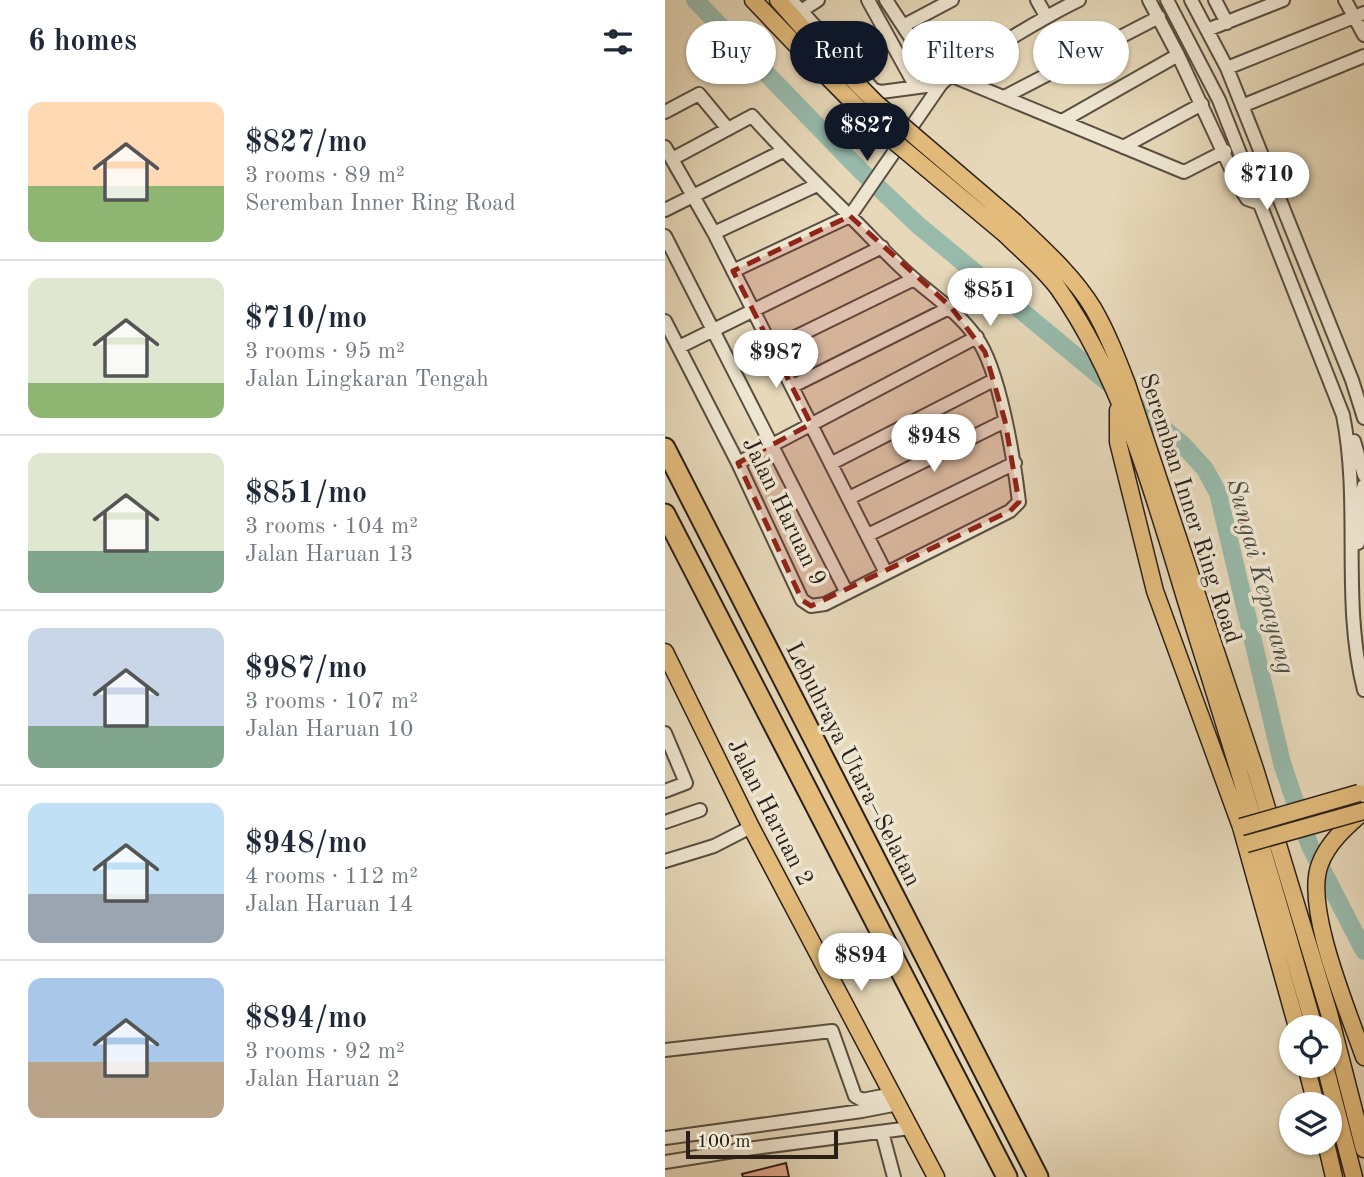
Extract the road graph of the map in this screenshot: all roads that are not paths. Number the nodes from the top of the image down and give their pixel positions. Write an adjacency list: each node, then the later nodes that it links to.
1 (753, 0): 62 (main road, Seremban Inner Ring Road, bridge)
2 (778, 0): 69 (main road, Seremban Inner Ring Road, bridge)
3 (791, 0): 16 (street)
4 (818, 0): 16 (street)
5 (868, 0): 32 (street)
6 (886, 0): 22 (street)
7 (952, 0): 20 (street)
8 (1037, 0): 18 (street)
9 (1079, 0): 18 (street)
10 (1149, 0): 19 (street)
11 (1167, 0): 45 (street)
12 (1191, 0): 23 (street)
13 (1215, 0): 21 (street)
14 (1283, 0): 21 (street)
15 (1345, 0): 17 (street)
16 (801, 11): 32 (street)
17 (1359, 15): 25 (street); 28 (street)
18 (1046, 16): 24 (street)
19 (1159, 18): 26 (street); 33 (street)
20 (912, 21)
21 (1227, 23): 23 (street)
22 (902, 24)
23 (1207, 30): 28 (street)
24 (1019, 33)
25 (1364, 35)
26 (1178, 55): 34 (street); 37 (street)
27 (1364, 56): 35 (street)
28 (1227, 68): 35 (street)
29 (929, 84): 32 (street)
30 (942, 84): 47 (street)
31 (962, 84): 33 (street)
32 (916, 88)
33 (1004, 97): 37 (street)
34 (1202, 104): 39 (street); 41 (street)
35 (1242, 106): 64 (street)
36 (665, 112): 38 (street)
37 (1062, 121): 39 (street)
38 (727, 129): 40 (street); 42 (street)
39 (1123, 147): 41 (street)
40 (783, 150): 43 (street); 44 (street)
41 (1225, 151): 45 (street)
42 (669, 153): 44 (street)
43 (817, 184): 47 (street); 48 (street)
44 (694, 194): 46 (street); 48 (street)
45 (1259, 203): 63 (street)
46 (665, 210)
47 (850, 216): 50 (street); 51 (street)
48 (714, 233): 51 (street)
49 (665, 236): 56 (street)
50 (882, 247): 52 (street); 54 (street)
51 (733, 271): 54 (street)
52 (914, 279): 53 (street); 59 (street)
53 (951, 307): 57 (street); 61 (street)
54 (754, 310): 56 (street); 59 (street)
55 (665, 321): 58 (street, Jalan Haruan 9)
56 (713, 330): 58 (street); 67 (street)
57 (977, 337): 60 (street); 66 (street)
58 (679, 347): 70 (street, Jalan Haruan 9)
59 (773, 348): 61 (street)
60 (994, 380): 65 (street); 71 (street)
61 (793, 386): 66 (street)
62 (1118, 401): 69 (main road, Seremban Inner Ring Road); 90 (main road)
63 (1343, 415): 73 (street); 78 (street)
64 (1364, 418)
65 (1005, 421): 72 (street); 75 (street)
66 (811, 424): 67 (street); 71 (street)
67 (772, 445): 70 (street); 80 (street)
68 (665, 449): 108 (highway, Lebuhraya Utara–Selatan)
69 (1145, 453): 94 (main road, Seremban Inner Ring Road); 102 (main road, Seremban Inner Ring Road)
70 (738, 463): 80 (street, Jalan Haruan 9)
71 (832, 463): 75 (street)
72 (1015, 463): 77 (street); 79 (street)
73 (1364, 474)
74 (1364, 485): 78 (street)
75 (849, 498): 77 (street)
76 (665, 514): 107 (highway)
77 (868, 535): 79 (street)
78 (1350, 566): 82 (street)
79 (886, 573): 80 (street)
80 (847, 593)
81 (665, 652): 89 (main road, Jalan Haruan 2)
82 (1364, 690)
83 (665, 733): 84 (street)
84 (665, 791)
85 (1361, 792): 90 (main road, bridge)
86 (701, 810): 88 (street)
87 (1364, 811): 91 (main road, bridge); 96 (main road)
88 (665, 822)
89 (751, 827): 92 (street); 98 (main road, Jalan Haruan 2)
90 (1241, 827): 91 (main road, bridge)
91 (1246, 844): 93 (main road)
92 (665, 861)
93 (1294, 1015)
94 (1311, 1015)
95 (665, 1050): 98 (street)
96 (1364, 1056)
97 (1328, 1078): 110 (main road)
98 (895, 1099): 99 (main road, Jalan Haruan 2); 101 (street)
99 (910, 1128): 100 (street); 106 (main road, Jalan Haruan 2)
100 (881, 1132): 104 (street); 105 (street)
101 (665, 1138)
102 (1364, 1149)
103 (1329, 1155): 109 (main road)
104 (665, 1163)
105 (894, 1177)
106 (936, 1177)
107 (1007, 1177)
108 (1038, 1177)
109 (1334, 1177)
110 (1354, 1177)

